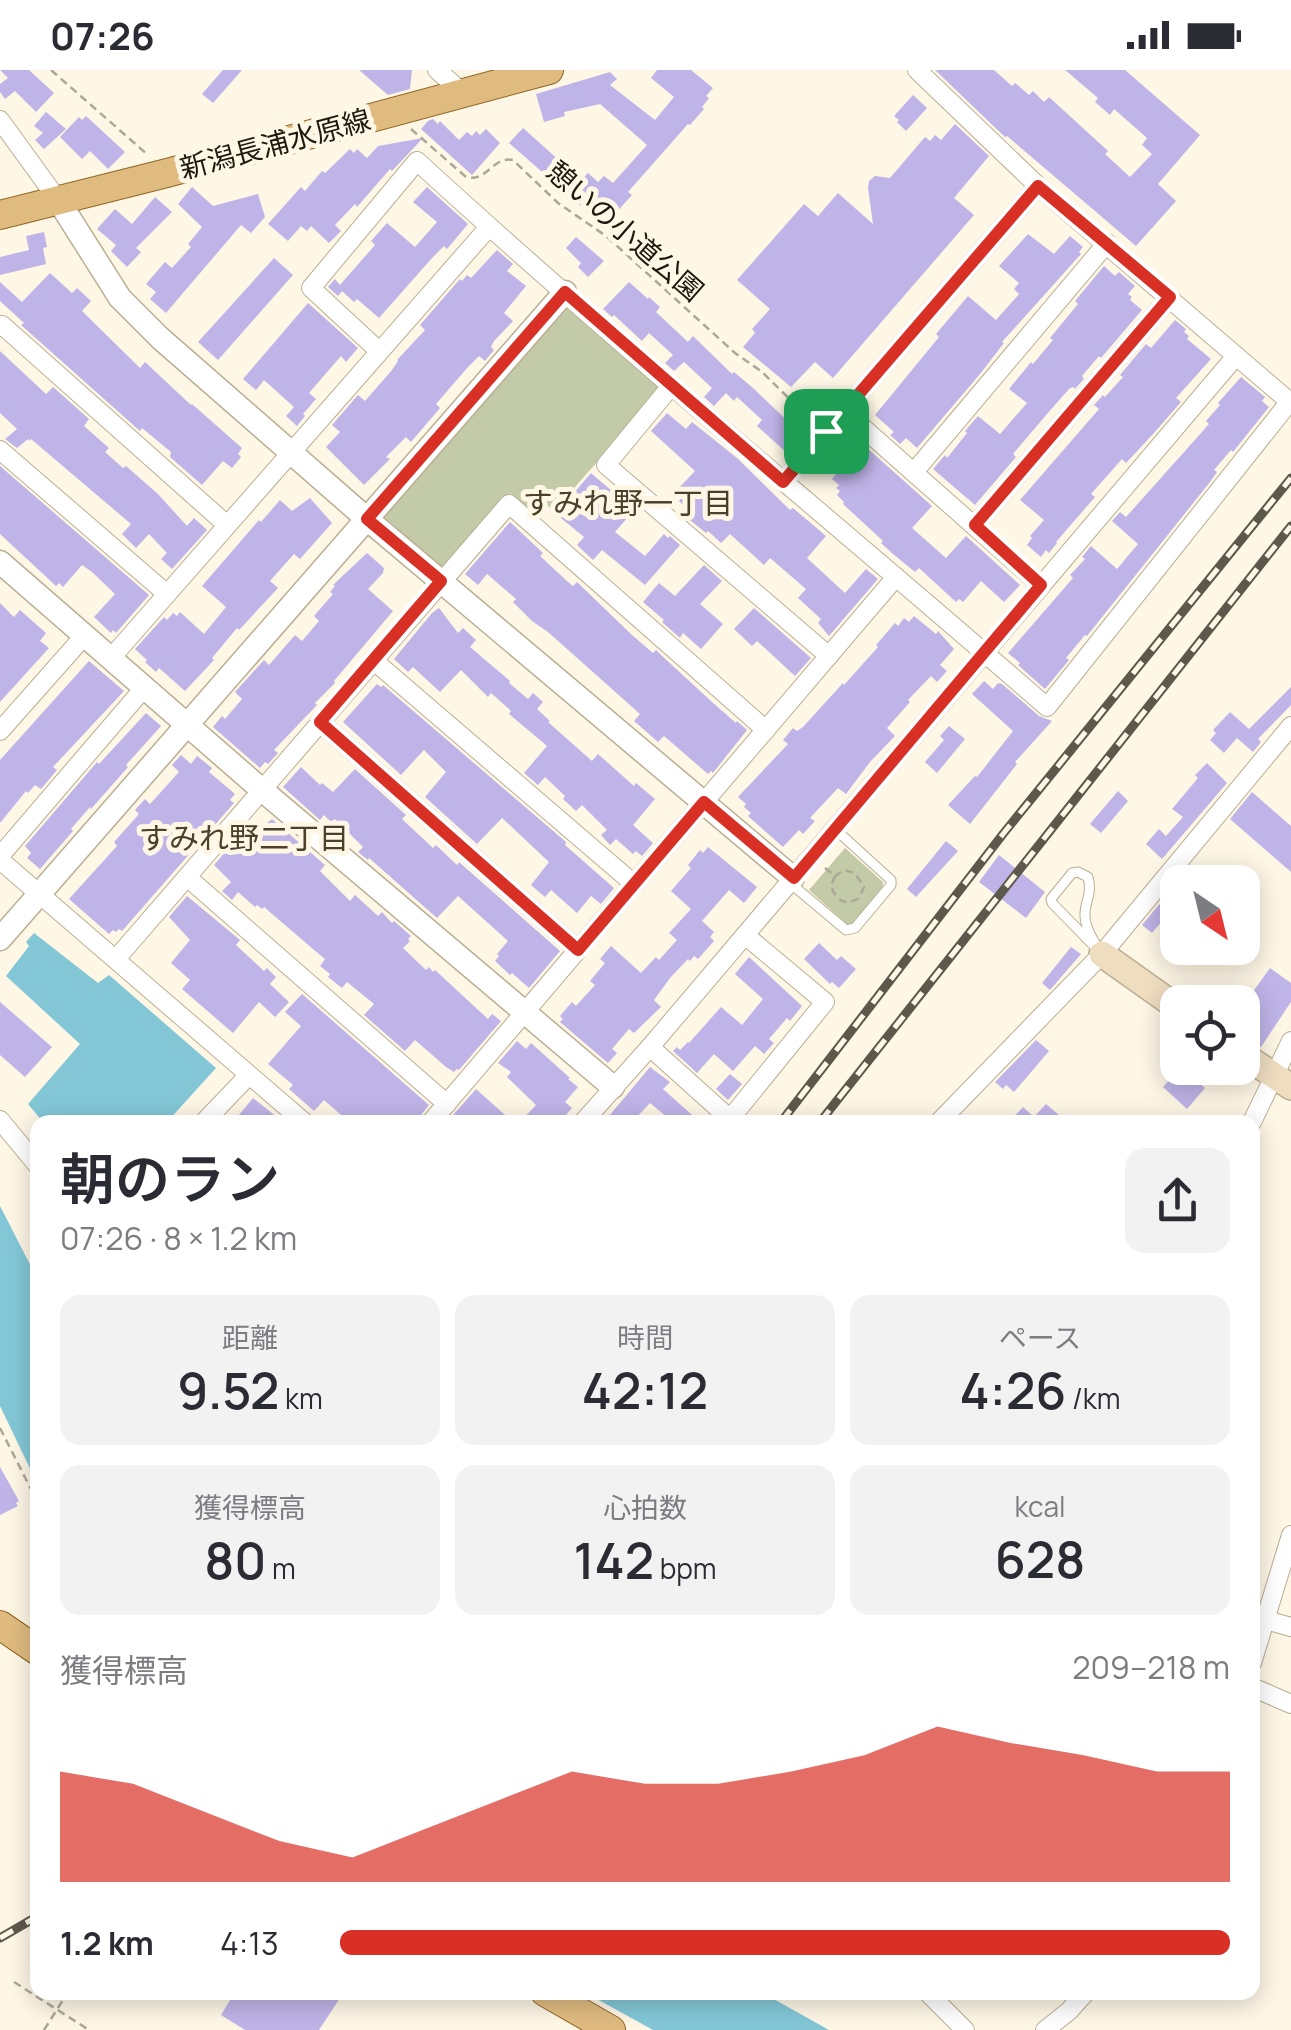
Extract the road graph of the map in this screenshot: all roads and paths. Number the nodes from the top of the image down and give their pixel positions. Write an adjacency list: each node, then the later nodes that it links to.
1 (51, 70): 8 (path)
2 (437, 70): 5 (street)
3 (549, 70): 5 (main road, 新潟長浦水原線)
4 (917, 70): 9 (street)
5 (463, 93): 6 (main road, 新潟長浦水原線)
6 (392, 112): 8 (main road, 新潟長浦水原線); 22 (path, 憩いの小道公園)
7 (0, 120): 10 (street)
8 (167, 173): 10 (main road, 新潟長浦水原線)
9 (1038, 186): 13 (street); 21 (street)
10 (58, 200): 11 (main road, 新潟長浦水原線); 24 (street)
11 (0, 216)
12 (489, 227): 14 (street); 17 (street); 17 (street)
13 (1106, 243): 15 (street); 25 (street)
14 (565, 292): 19 (street); 27 (street)
15 (1170, 297): 18 (street); 29 (street)
16 (0, 328): 28 (street)
17 (379, 352): 24 (street)
18 (1236, 356): 20 (street); 33 (street)
19 (672, 386): 26 (street); 37 (street)
20 (1290, 401): 36 (street)
21 (844, 411): 22 (street); 25 (street)
22 (826, 431): 26 (street)
23 (0, 450): 34 (street)
24 (291, 451): 27 (street); 28 (street)
25 (914, 472): 29 (street)
26 (783, 482): 31 (street)
27 (367, 519): 32 (street); 42 (street)
28 (227, 525): 34 (street)
29 (975, 525): 33 (street)
30 (0, 562): 35 (street)
31 (896, 577): 36 (street); 37 (street)
32 (441, 581): 39 (street); 45 (street); 47 (street)
33 (1041, 585): 36 (street)
34 (167, 594): 38 (street)
35 (84, 635): 38 (street); 44 (street)
36 (984, 652): 48 (street)
37 (829, 656): 45 (street)
38 (111, 658): 40 (street)
39 (373, 660): 41 (street); 54 (street)
40 (144, 688): 42 (street); 49 (street)
41 (320, 722): 46 (street); 58 (street)
42 (188, 725): 46 (street); 55 (street)
43 (1291, 726): 59 (street)
44 (0, 730)
45 (766, 730): 47 (street)
46 (262, 790): 52 (street); 62 (street)
47 (704, 802): 53 (street); 54 (street)
48 (835, 830): 53 (street); 53 (lane)
49 (0, 858): 55 (street)
50 (825, 868): 51 (path)
51 (835, 876): 51 (path)
52 (187, 877): 60 (street); 69 (street)
53 (792, 880): 56 (street)
54 (634, 884): 58 (street)
55 (40, 894): 57 (street); 60 (street)
56 (745, 934): 64 (street); 75 (street)
57 (0, 940)
58 (578, 950): 62 (street)
59 (1102, 954): 59 (lane); 61 (main road); 76 (street)
60 (116, 959): 66 (street)
61 (1160, 995)
62 (526, 1012): 68 (street); 69 (street)
63 (1291, 1040): 67 (street)
64 (650, 1047): 68 (street); 74 (street)
65 (1260, 1066): 67 (main road)
66 (249, 1074): 70 (street); 71 (street)
67 (1283, 1082): 77 (street)
68 (613, 1088): 73 (street)
69 (447, 1104): 72 (street)
70 (211, 1115)
71 (296, 1115)
72 (437, 1115)
73 (589, 1115)
74 (725, 1115)
75 (734, 1115)
76 (947, 1115)
77 (1257, 1115)
78 (0, 1120): 79 (street)
79 (30, 1156)
80 (0, 1428): 81 (path)
81 (30, 1487)
82 (1291, 1535): 83 (street)
83 (1266, 1620): 85 (street); 86 (street)
84 (0, 1625): 87 (main road)
85 (1291, 1627)
86 (1260, 1638)
87 (30, 1646)
88 (1260, 1690): 89 (street)
89 (1291, 1704)
90 (14, 1982): 91 (path)
91 (30, 1993)
92 (41, 2000): 97 (path)
93 (63, 2000): 97 (path)
94 (558, 2000): 100 (main road)
95 (935, 2000): 101 (street)
96 (1079, 2000): 102 (street)
97 (56, 2010): 98 (path); 99 (path)
98 (44, 2030)
99 (88, 2030)
100 (611, 2030)
101 (966, 2030)
102 (1044, 2030)

